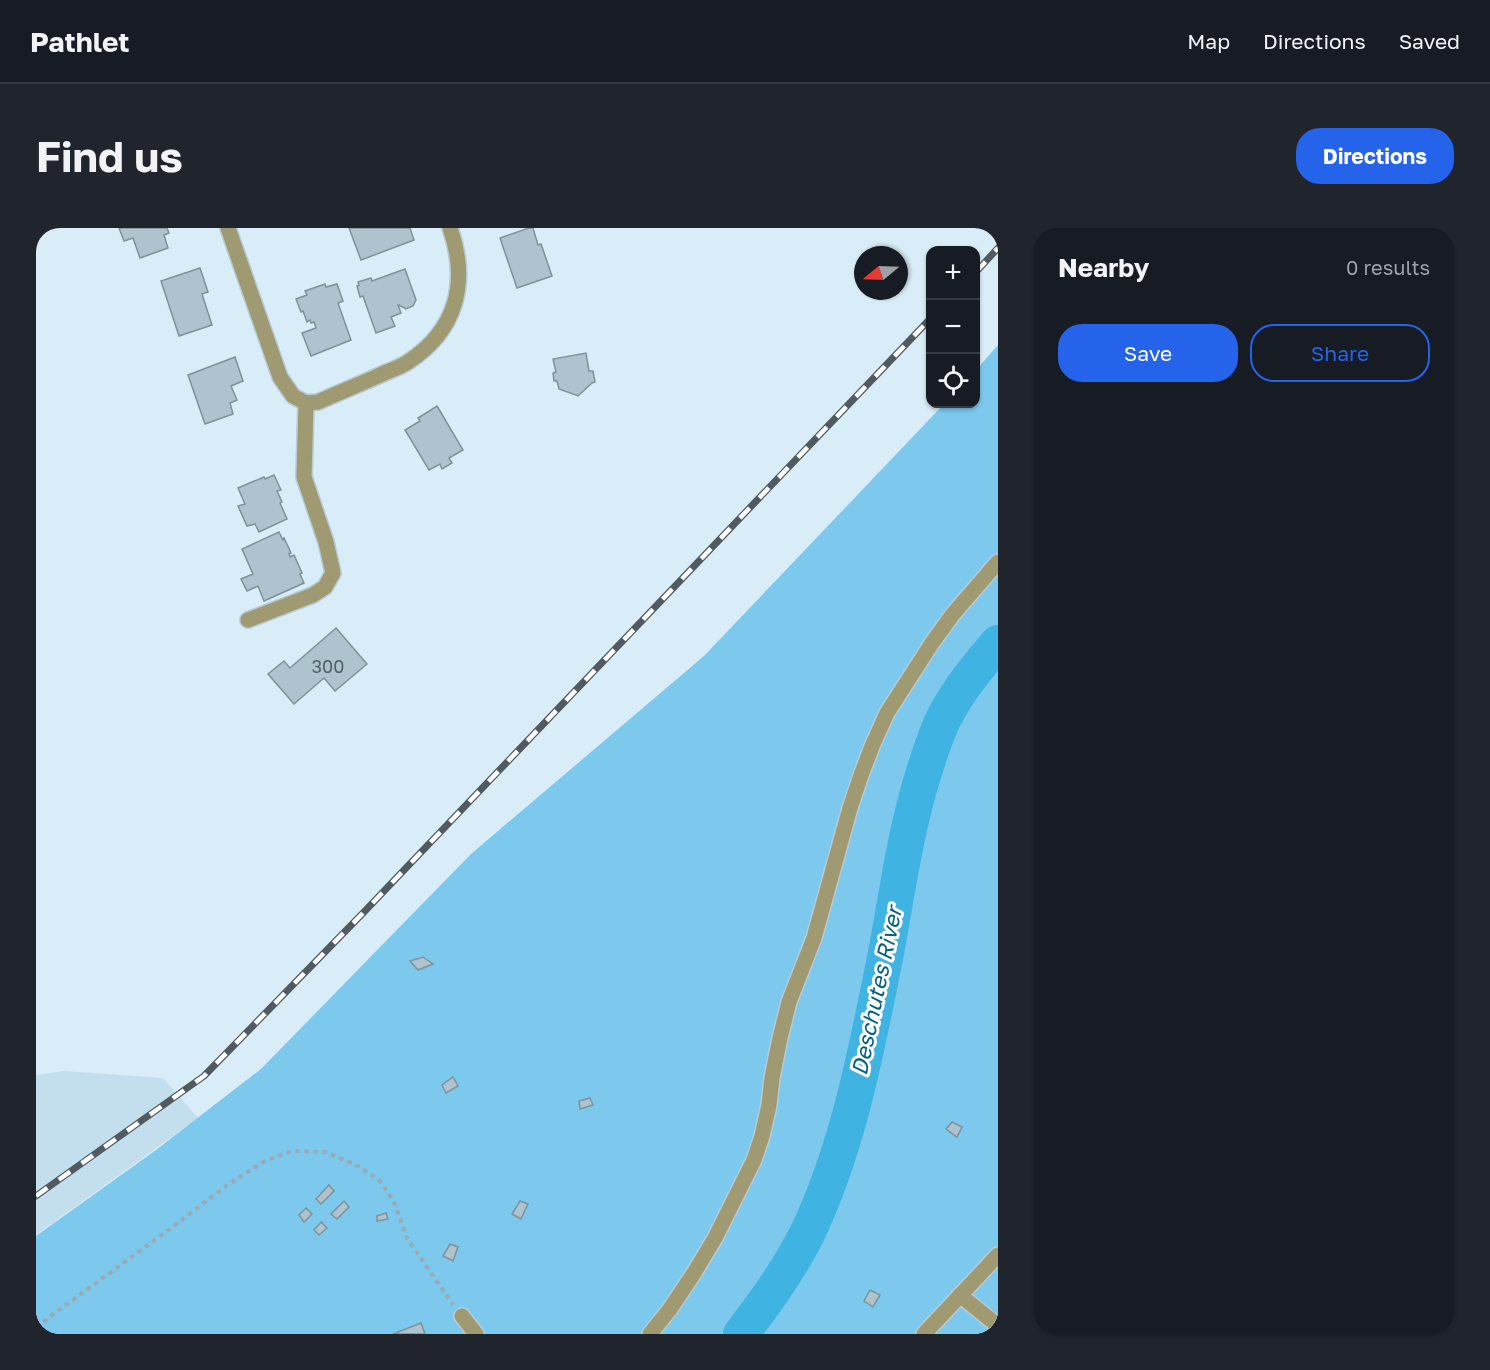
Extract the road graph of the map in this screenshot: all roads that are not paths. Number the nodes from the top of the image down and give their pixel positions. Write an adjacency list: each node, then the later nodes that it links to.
1 (228, 228): 3 (street)
2 (450, 228): 3 (street)
3 (306, 403): 5 (street)
4 (998, 562): 11 (street)
5 (248, 620)
6 (998, 1255): 7 (street)
7 (960, 1295): 9 (street); 12 (street)
8 (462, 1316): 10 (street)
9 (998, 1326)
10 (476, 1334)
11 (650, 1334)
12 (924, 1334)

